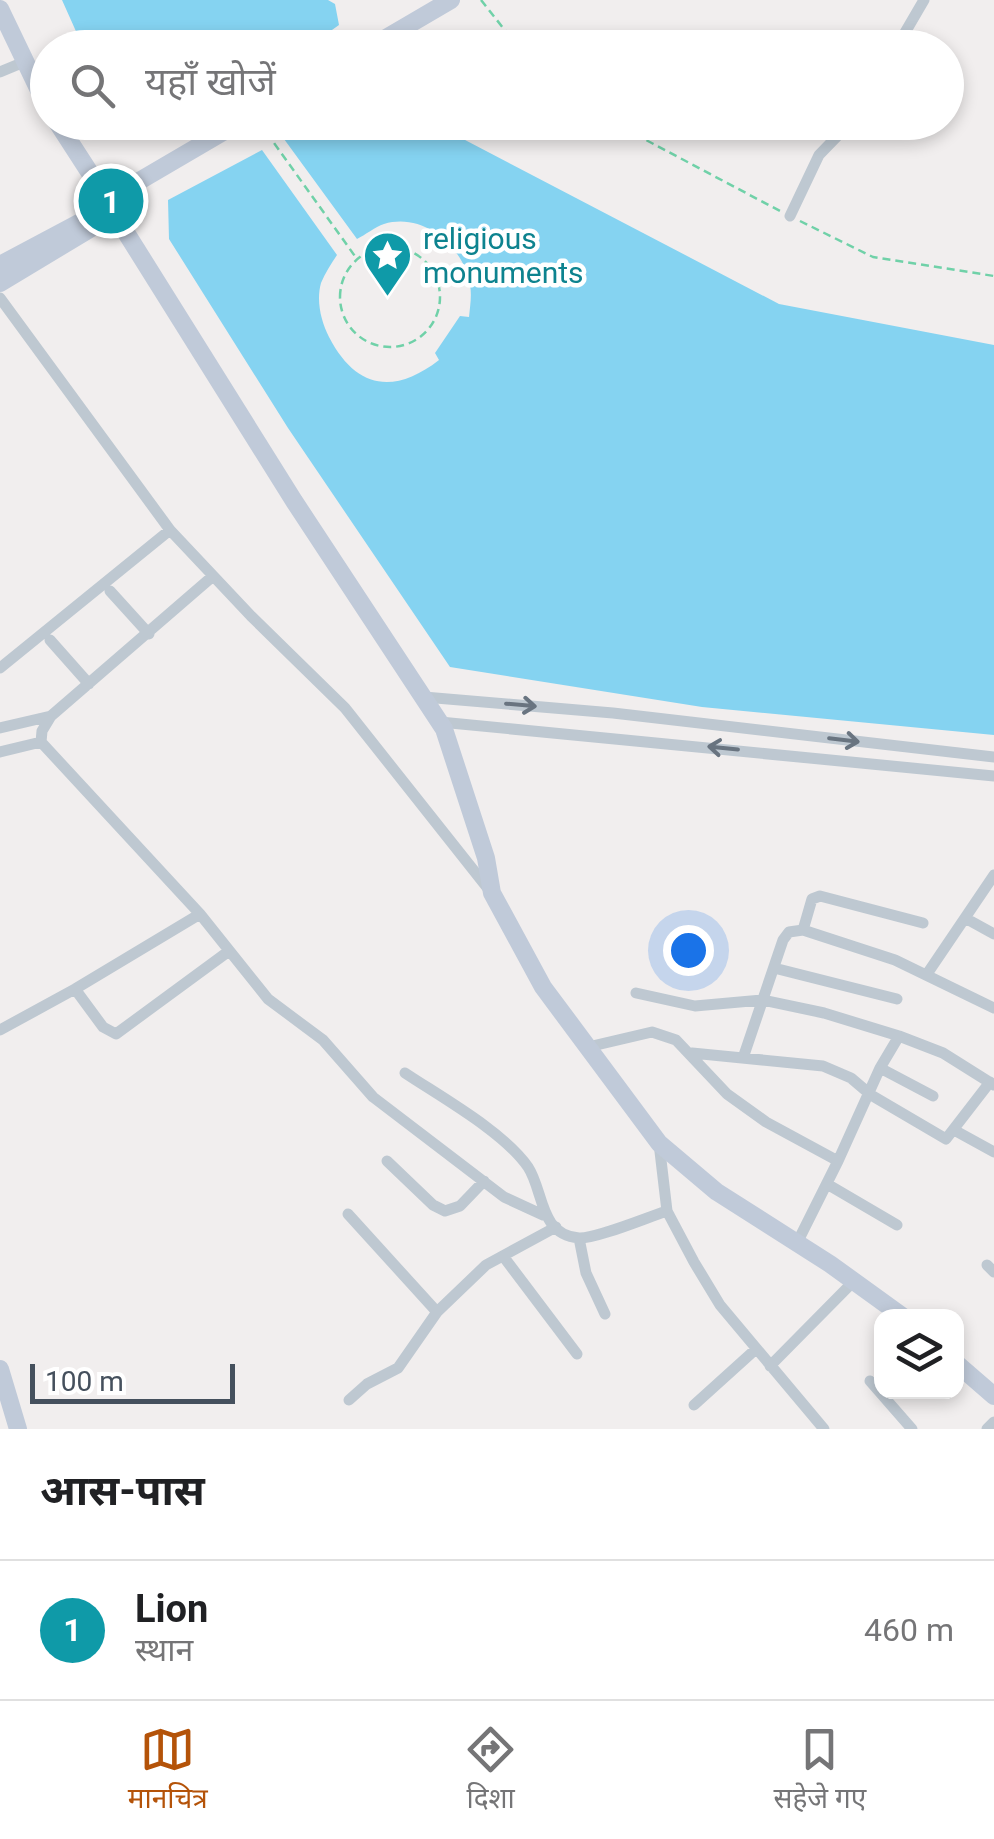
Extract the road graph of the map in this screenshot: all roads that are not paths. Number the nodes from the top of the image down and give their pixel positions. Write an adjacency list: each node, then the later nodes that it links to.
1 (451, 0): 4 (street)
2 (924, 0): 5 (street)
3 (0, 9): 6 (street)
4 (400, 30)
5 (906, 30)
6 (24, 62): 7 (street); 8 (street)
7 (0, 72)
8 (30, 74)
9 (68, 140): 12 (street)
10 (209, 140): 13 (street)
11 (834, 140): 14 (street)
12 (99, 187): 13 (street); 15 (street)
13 (129, 187): 15 (street)
14 (790, 216)
15 (106, 219): 16 (street); 17 (street); 26 (street)
16 (0, 265)
17 (0, 283)
18 (0, 298): 19 (street)
19 (170, 530): 20 (street); 24 (street)
20 (213, 576): 22 (street); 38 (street)
21 (110, 591): 22 (street)
22 (150, 634): 25 (street)
23 (50, 640): 25 (street)
24 (0, 668)
25 (89, 684): 27 (street)
26 (424, 696): 28 (street); 31 (street, one-way to 31)
27 (52, 716): 29 (street); 30 (street)
28 (440, 722): 34 (street, one-way to 28); 38 (street)
29 (0, 728)
30 (41, 742): 32 (street); 40 (street)
31 (894, 746): 33 (street); 34 (street)
32 (0, 752)
33 (994, 758)
34 (891, 765): 35 (street)
35 (994, 776)
36 (994, 875): 37 (street)
37 (982, 892): 39 (street); 41 (street)
38 (492, 893): 55 (street)
39 (994, 899)
40 (200, 914): 45 (street); 48 (street)
41 (965, 918): 44 (street); 47 (street)
42 (923, 923): 43 (street)
43 (803, 930): 46 (street); 47 (street)
44 (994, 934)
45 (229, 951): 48 (street); 68 (street)
46 (774, 968): 50 (street); 51 (street)
47 (926, 974): 52 (street)
48 (75, 990): 53 (street)
49 (636, 993): 51 (street)
50 (897, 999)
51 (762, 1000): 54 (street); 57 (street)
52 (994, 1008)
53 (0, 1030)
54 (899, 1036): 58 (street); 60 (street)
55 (588, 1047): 56 (street); 64 (street)
56 (692, 1053): 57 (street); 67 (street)
57 (744, 1058): 61 (street)
58 (880, 1068): 61 (street); 62 (street)
59 (405, 1073): 72 (street)
60 (992, 1083): 63 (street)
61 (871, 1094): 63 (street); 67 (street)
62 (933, 1096)
63 (954, 1130): 65 (street)
64 (660, 1143): 70 (street); 76 (street)
65 (994, 1152)
66 (387, 1160): 68 (street)
67 (838, 1161): 69 (street)
68 (484, 1181): 72 (street)
69 (826, 1184): 73 (street); 76 (street)
70 (668, 1211): 75 (street); 82 (street)
71 (348, 1214): 80 (street)
72 (544, 1215): 74 (street)
73 (897, 1224)
74 (556, 1227): 75 (street); 77 (street)
75 (579, 1238): 81 (street)
76 (797, 1243): 78 (street)
77 (503, 1256): 80 (street); 83 (street)
78 (853, 1282): 79 (street); 84 (street)
79 (892, 1309)
80 (436, 1312): 89 (street)
81 (605, 1314)
82 (756, 1349): 84 (street); 90 (street)
83 (577, 1354)
84 (770, 1366): 93 (street)
85 (0, 1370): 92 (street)
86 (964, 1371): 88 (street)
87 (870, 1382): 94 (street)
88 (994, 1396)
89 (349, 1400)
90 (694, 1405)
91 (994, 1422): 95 (street)
92 (18, 1429)
93 (824, 1429)
94 (912, 1429)
95 (987, 1429)

